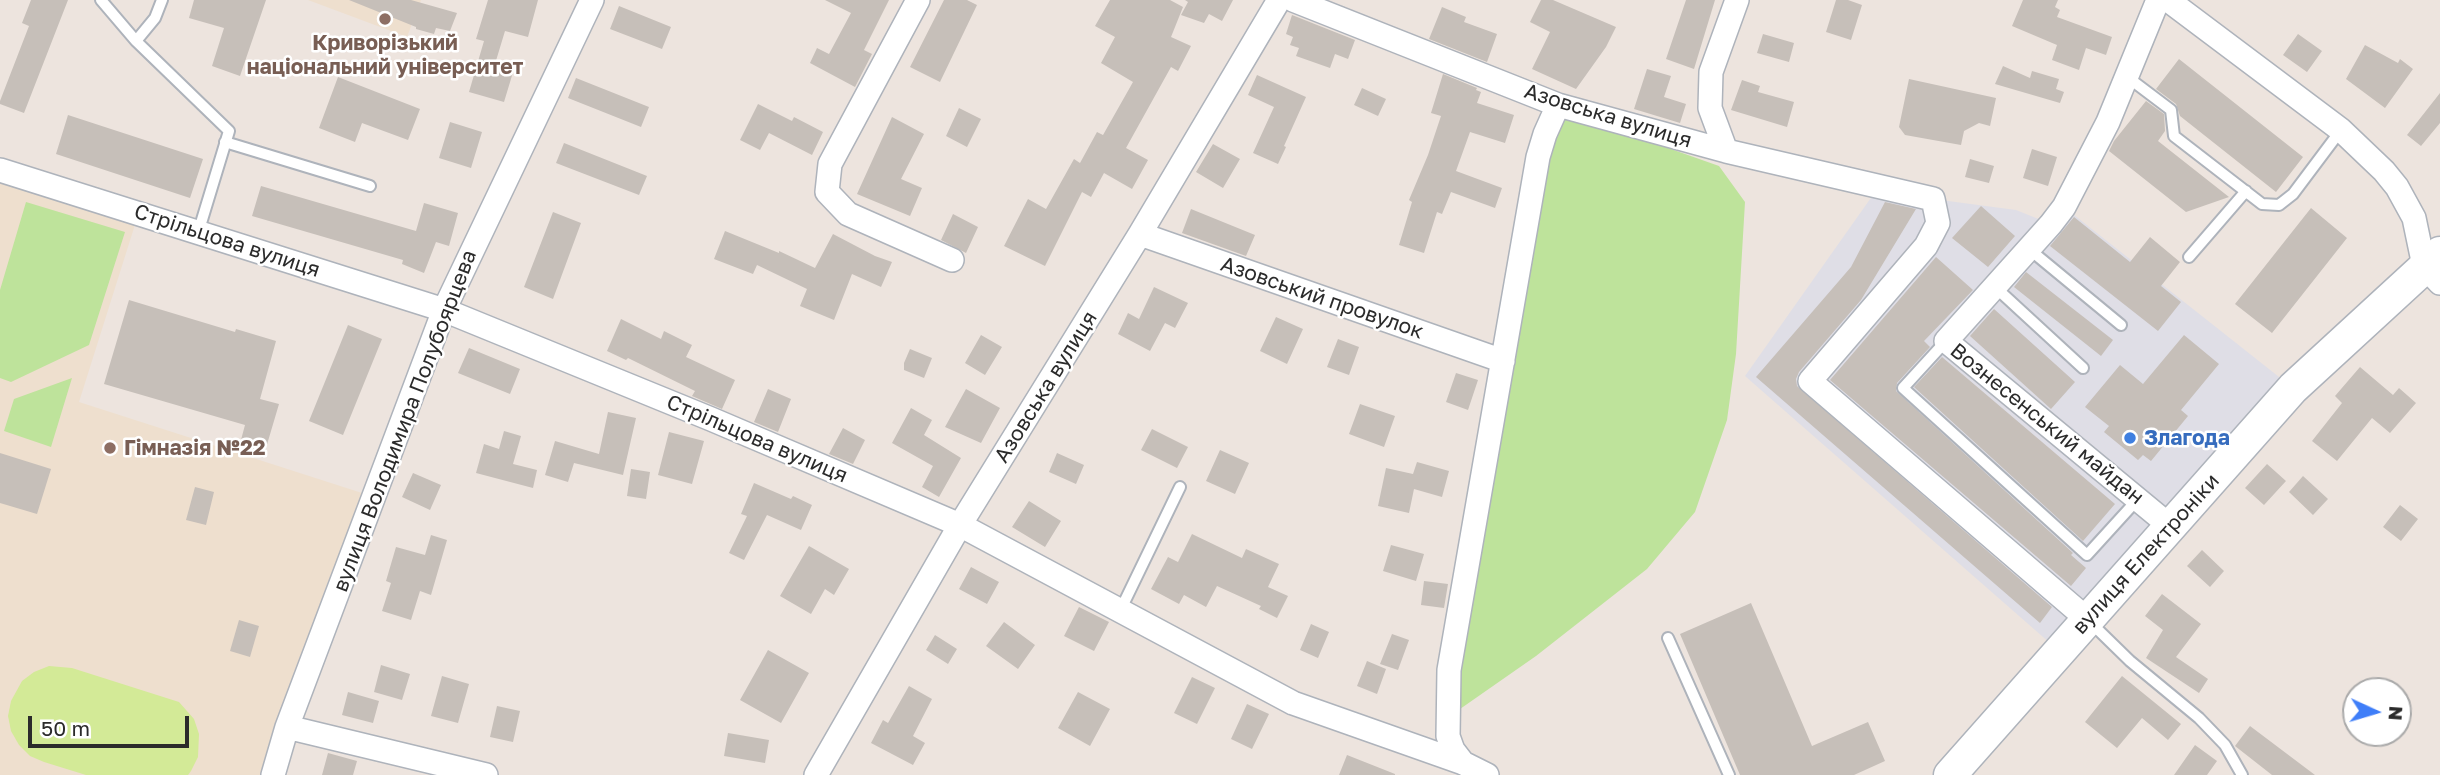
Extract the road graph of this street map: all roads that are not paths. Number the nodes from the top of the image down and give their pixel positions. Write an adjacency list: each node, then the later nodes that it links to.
1 (101, 0): 10 (lane)
2 (162, 0): 10 (lane)
3 (592, 0): 26 (street, вулиця Володимира Полубоярцева)
4 (918, 0): 23 (street)
5 (1279, 0): 20 (street, Азовська вулиця)
6 (1293, 0): 12 (street, Азовська вулиця)
7 (1737, 0): 15 (street)
8 (2158, 0): 11 (street, Вознесенський майдан)
9 (2168, 0): 13 (street)
10 (136, 41): 14 (lane)
11 (2126, 76): 18 (lane); 21 (street, Вознесенський майдан)
12 (1558, 105): 15 (street, Азовська вулиця); 29 (street)
13 (2341, 130): 18 (lane); 24 (street)
14 (225, 142): 17 (lane); 19 (lane)
15 (1726, 150): 36 (street, Азовська вулиця)
16 (0, 170): 19 (street, Стрільцова вулиця)
17 (370, 186)
18 (2246, 191): 22 (lane)
19 (198, 233): 26 (street, Стрільцова вулиця)
20 (1140, 234): 29 (street, Азовський провулок); 33 (street, Азовська вулиця)
21 (2029, 249): 25 (street, Вознесенський майдан); 27 (lane)
22 (2189, 257)
23 (952, 260)
24 (2435, 267): 34 (main road, вулиця Електроніки)
25 (1995, 287): 28 (street, Вознесенський майдан); 30 (lane)
26 (443, 310): 33 (street, Стрільцова вулиця); 38 (street, вулиця Володимира Полубоярцева)
27 (2121, 325)
28 (1946, 341): 32 (street, Вознесенський майдан); 32 (lane)
29 (1503, 362): 39 (street)
30 (2083, 368)
31 (1180, 487): 35 (lane)
32 (2138, 499): 34 (street, Вознесенський майдан)
33 (960, 525): 35 (street, Стрільцова вулиця); 42 (street, Азовська вулиця)
34 (2170, 526): 36 (main road, вулиця Електроніки)
35 (1119, 611): 39 (street, Стрільцова вулиця)
36 (2087, 619): 45 (main road, вулиця Електроніки); 46 (lane)
37 (1668, 638): 44 (lane)
38 (287, 727): 40 (street, вулиця Володимира Полубоярцева); 41 (street)
39 (1463, 764): 43 (street, Стрільцова вулиця)
40 (273, 775)
41 (486, 775)
42 (816, 775)
43 (1487, 775)
44 (1729, 775)
45 (1950, 775)
46 (2242, 775)

